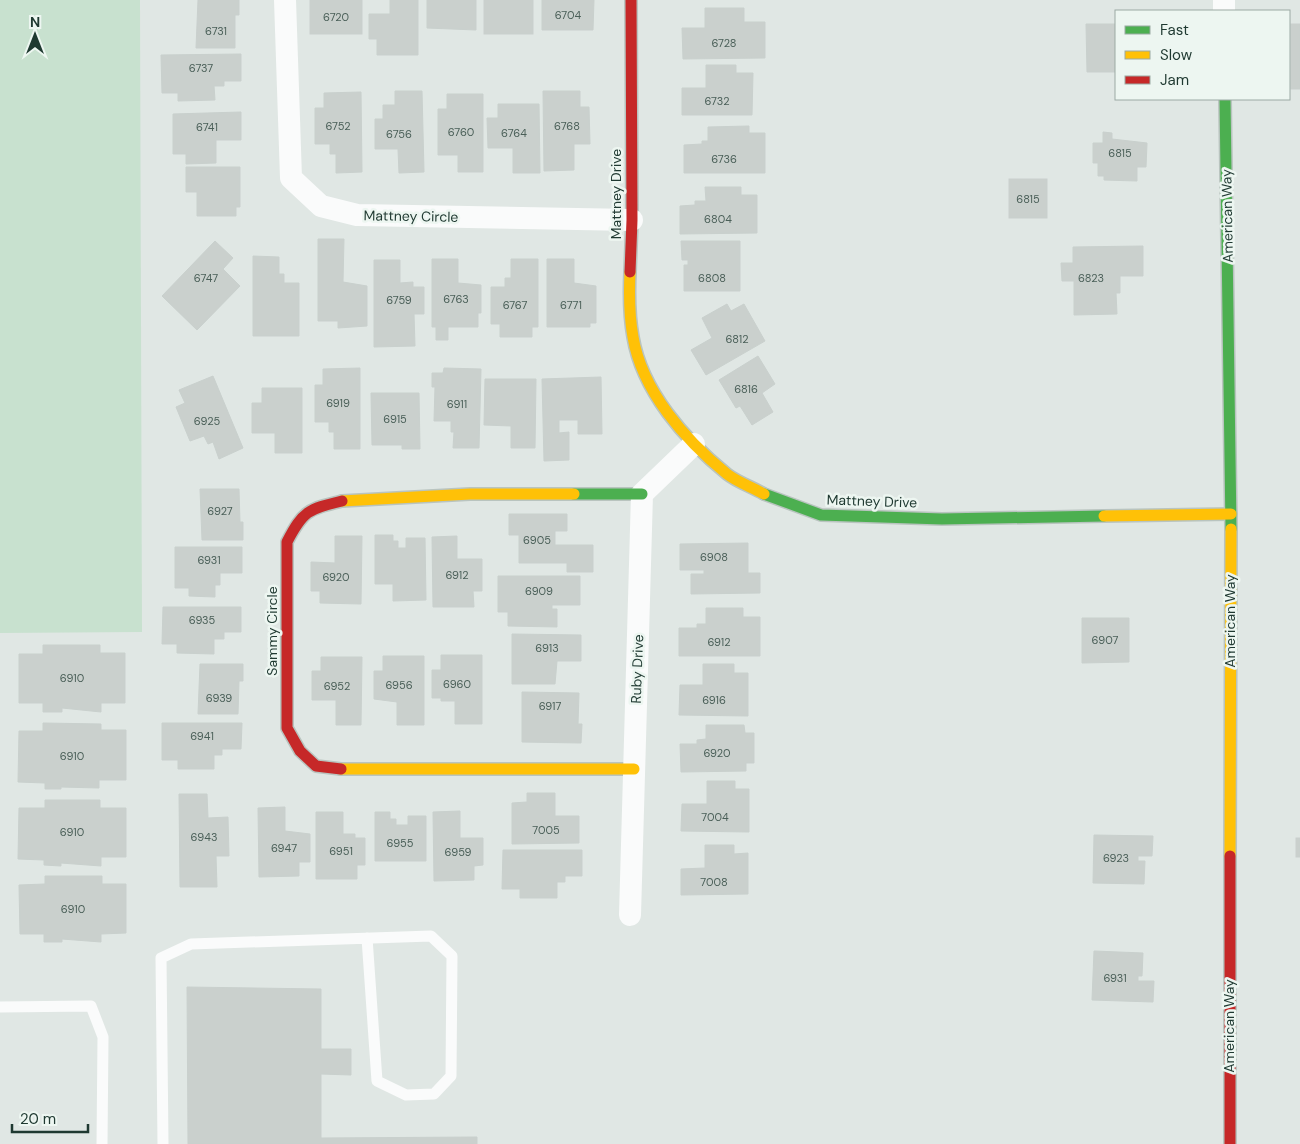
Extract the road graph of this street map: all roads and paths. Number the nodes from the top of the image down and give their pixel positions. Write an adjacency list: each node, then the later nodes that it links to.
1 (285, 0): 4 (street, Mattney Circle)
2 (631, 0): 4 (street, Mattney Drive)
3 (1226, 100): 7 (street, American Way)
4 (632, 220): 5 (street, Mattney Drive)
5 (694, 444): 6 (street); 7 (street, Mattney Drive)
6 (642, 494): 8 (street, Ruby Drive); 8 (street, Sammy Circle)
7 (1231, 514): 14 (street, American Way)
8 (634, 769): 9 (street, Ruby Drive)
9 (630, 915)
10 (367, 938): 10 (lane); 13 (lane)
11 (0, 1006): 12 (lane)
12 (102, 1144)
13 (163, 1144)
14 (1230, 1144)

